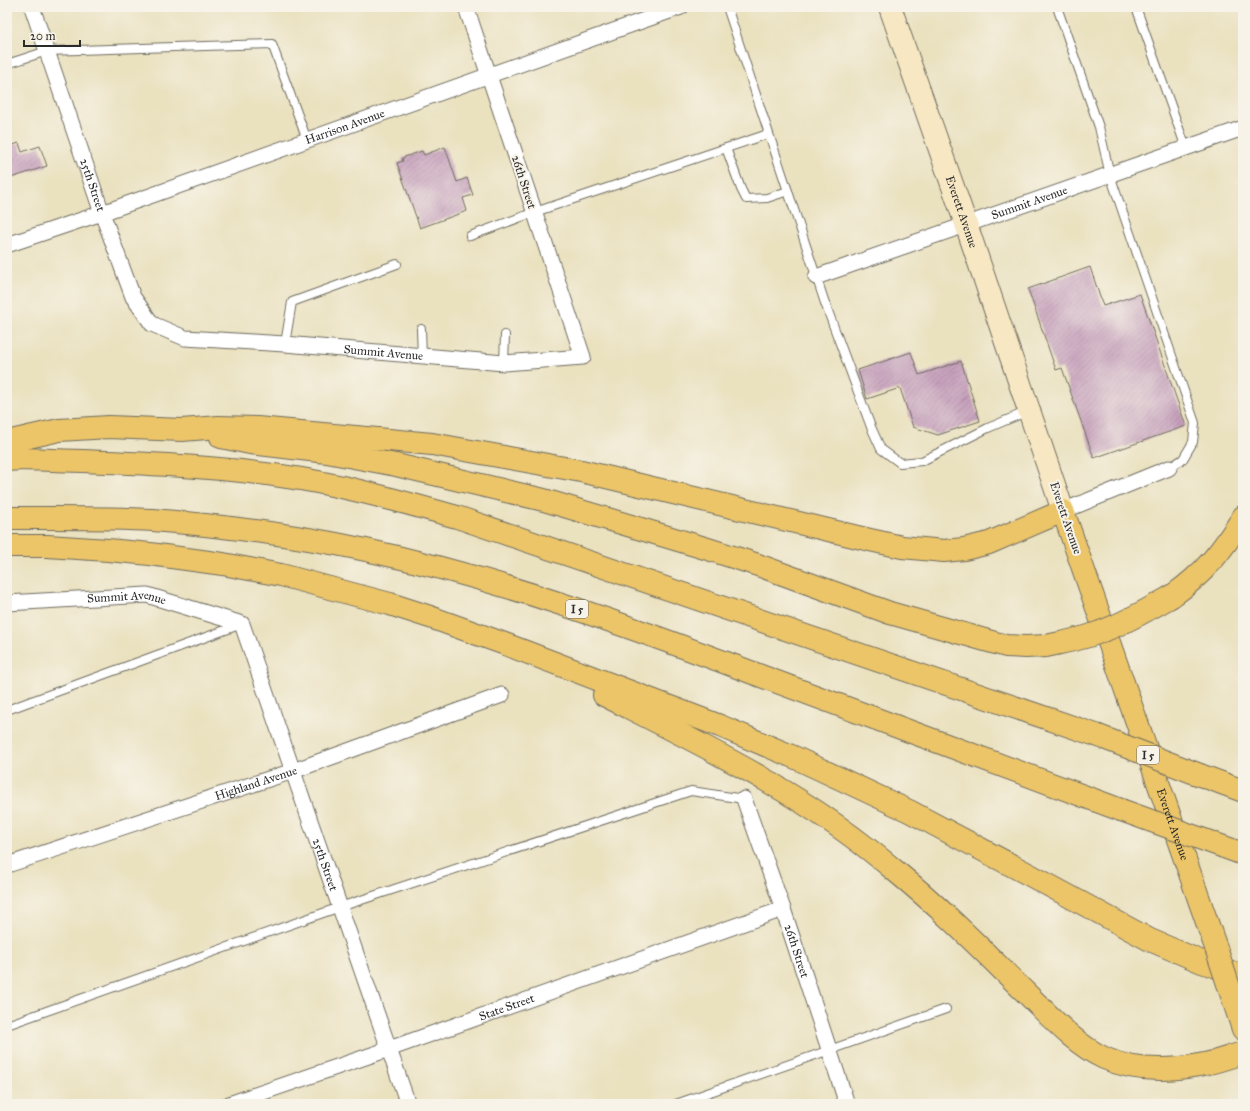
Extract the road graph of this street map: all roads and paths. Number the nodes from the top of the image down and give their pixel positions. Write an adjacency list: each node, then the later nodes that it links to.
1 (32, 7): 8 (street, 25th Street)
2 (466, 7): 10 (street, 26th Street)
3 (681, 7): 10 (street, Harrison Avenue)
4 (727, 7): 12 (lane)
5 (890, 7): 20 (main road, Everett Avenue)
6 (1057, 7): 16 (lane)
7 (1136, 7): 15 (lane)
8 (47, 50): 9 (lane); 13 (lane); 19 (street, 25th Street)
9 (7, 64)
10 (489, 75): 13 (street, Harrison Avenue); 18 (street, 26th Street)
11 (1243, 128): 15 (street, Summit Avenue)
12 (768, 134): 14 (lane); 17 (lane)
13 (306, 140): 19 (street, Harrison Avenue)
14 (726, 148): 17 (lane); 18 (lane)
15 (1186, 148): 16 (street, Summit Avenue)
16 (1110, 175): 20 (street, Summit Avenue); 36 (lane)
17 (788, 191): 24 (lane)
18 (535, 212): 21 (lane); 30 (street, 26th Street)
19 (102, 213): 22 (street, Harrison Avenue); 27 (street, 25th Street)
20 (966, 224): 24 (street, Summit Avenue); 32 (main road, Everett Avenue)
21 (470, 236)
22 (7, 245)
23 (397, 264): 28 (lane)
24 (816, 277): 32 (lane)
25 (420, 328): 29 (lane)
26 (505, 335): 31 (lane)
27 (185, 338): 28 (street, Summit Avenue)
28 (285, 344): 29 (street, Summit Avenue)
29 (422, 356): 31 (street, Summit Avenue)
30 (582, 357): 31 (street, Summit Avenue)
31 (504, 363)
32 (1030, 411): 37 (main road, Everett Avenue)
33 (182, 430): 34 (main road); 37 (main road); 38 (main road, bridge)
34 (7, 442)
35 (7, 460): 47 (main road, I 5, bridge)
36 (1169, 468): 37 (street)
37 (1064, 511): 53 (main road, Everett Avenue, bridge)
38 (1243, 517)
39 (7, 518): 49 (main road, I 5, bridge)
40 (7, 546): 43 (main road)
41 (7, 603): 42 (street, Summit Avenue)
42 (242, 624): 45 (lane); 46 (street, 25th Street)
43 (505, 644): 53 (main road); 59 (main road)
44 (502, 695): 46 (street, Highland Avenue)
45 (7, 710)
46 (293, 771): 50 (street, Highland Avenue); 51 (street, 25th Street)
47 (1243, 791)
48 (744, 799): 51 (lane); 52 (street, 26th Street)
49 (1234, 851)
50 (7, 865)
51 (340, 907): 55 (lane); 57 (street, 25th Street)
52 (782, 909): 57 (street, State Street); 58 (street, 26th Street)
53 (1236, 983): 56 (main road, Everett Avenue)
54 (946, 1009): 58 (lane)
55 (7, 1025)
56 (1243, 1029)
57 (389, 1050): 60 (street, State Street); 61 (street, 25th Street)
58 (829, 1051): 62 (lane); 63 (street, 26th Street)
59 (1243, 1053)
60 (229, 1104)
61 (408, 1104)
62 (676, 1104)
63 (847, 1104)

